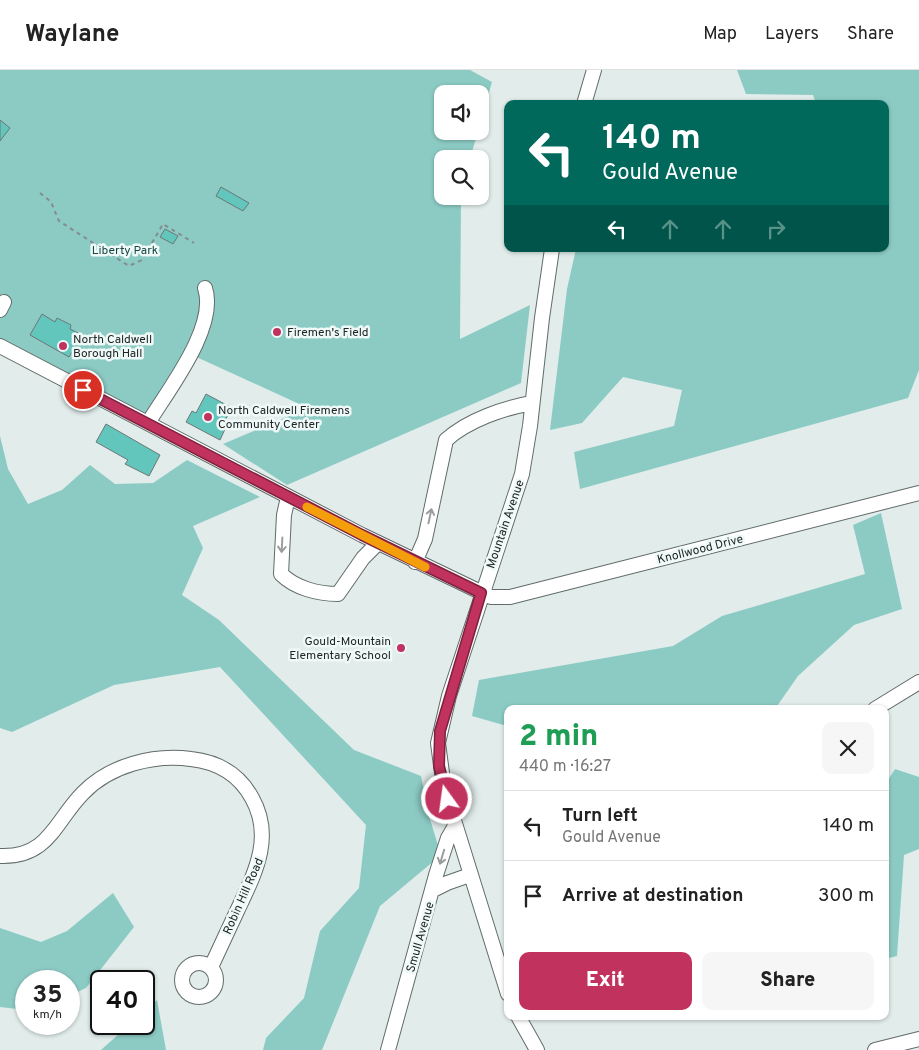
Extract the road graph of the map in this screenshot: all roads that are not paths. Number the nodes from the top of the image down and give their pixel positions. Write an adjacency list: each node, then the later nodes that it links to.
1 (594, 70): 2 (street)
2 (585, 100)
3 (552, 252): 6 (street, Mountain Avenue)
4 (205, 288): 7 (street)
5 (0, 346): 7 (street, Knollwood Drive)
6 (532, 403): 11 (street, one-way to 6); 12 (street, Mountain Avenue)
7 (148, 423): 9 (street, Knollwood Drive)
8 (919, 494): 12 (street, Knollwood Drive)
9 (288, 497): 10 (street, Knollwood Drive); 10 (street, one-way to 10)
10 (378, 543): 11 (street, Knollwood Drive)
11 (415, 562): 12 (street, Knollwood Drive)
12 (481, 593): 15 (street, Mountain Avenue)
13 (919, 682): 14 (street)
14 (882, 705)
15 (455, 826): 17 (street, Mountain Avenue); 18 (street, Smull Avenue, one-way to 18)
16 (0, 856): 19 (street, Robin Hill Road)
17 (470, 876): 18 (street); 20 (street, Mountain Avenue)
18 (434, 890): 23 (street, Smull Avenue)
19 (210, 967)
20 (504, 971)
21 (520, 1020): 24 (street)
22 (919, 1039): 25 (street)
23 (388, 1050)
24 (537, 1050)
25 (875, 1050)

